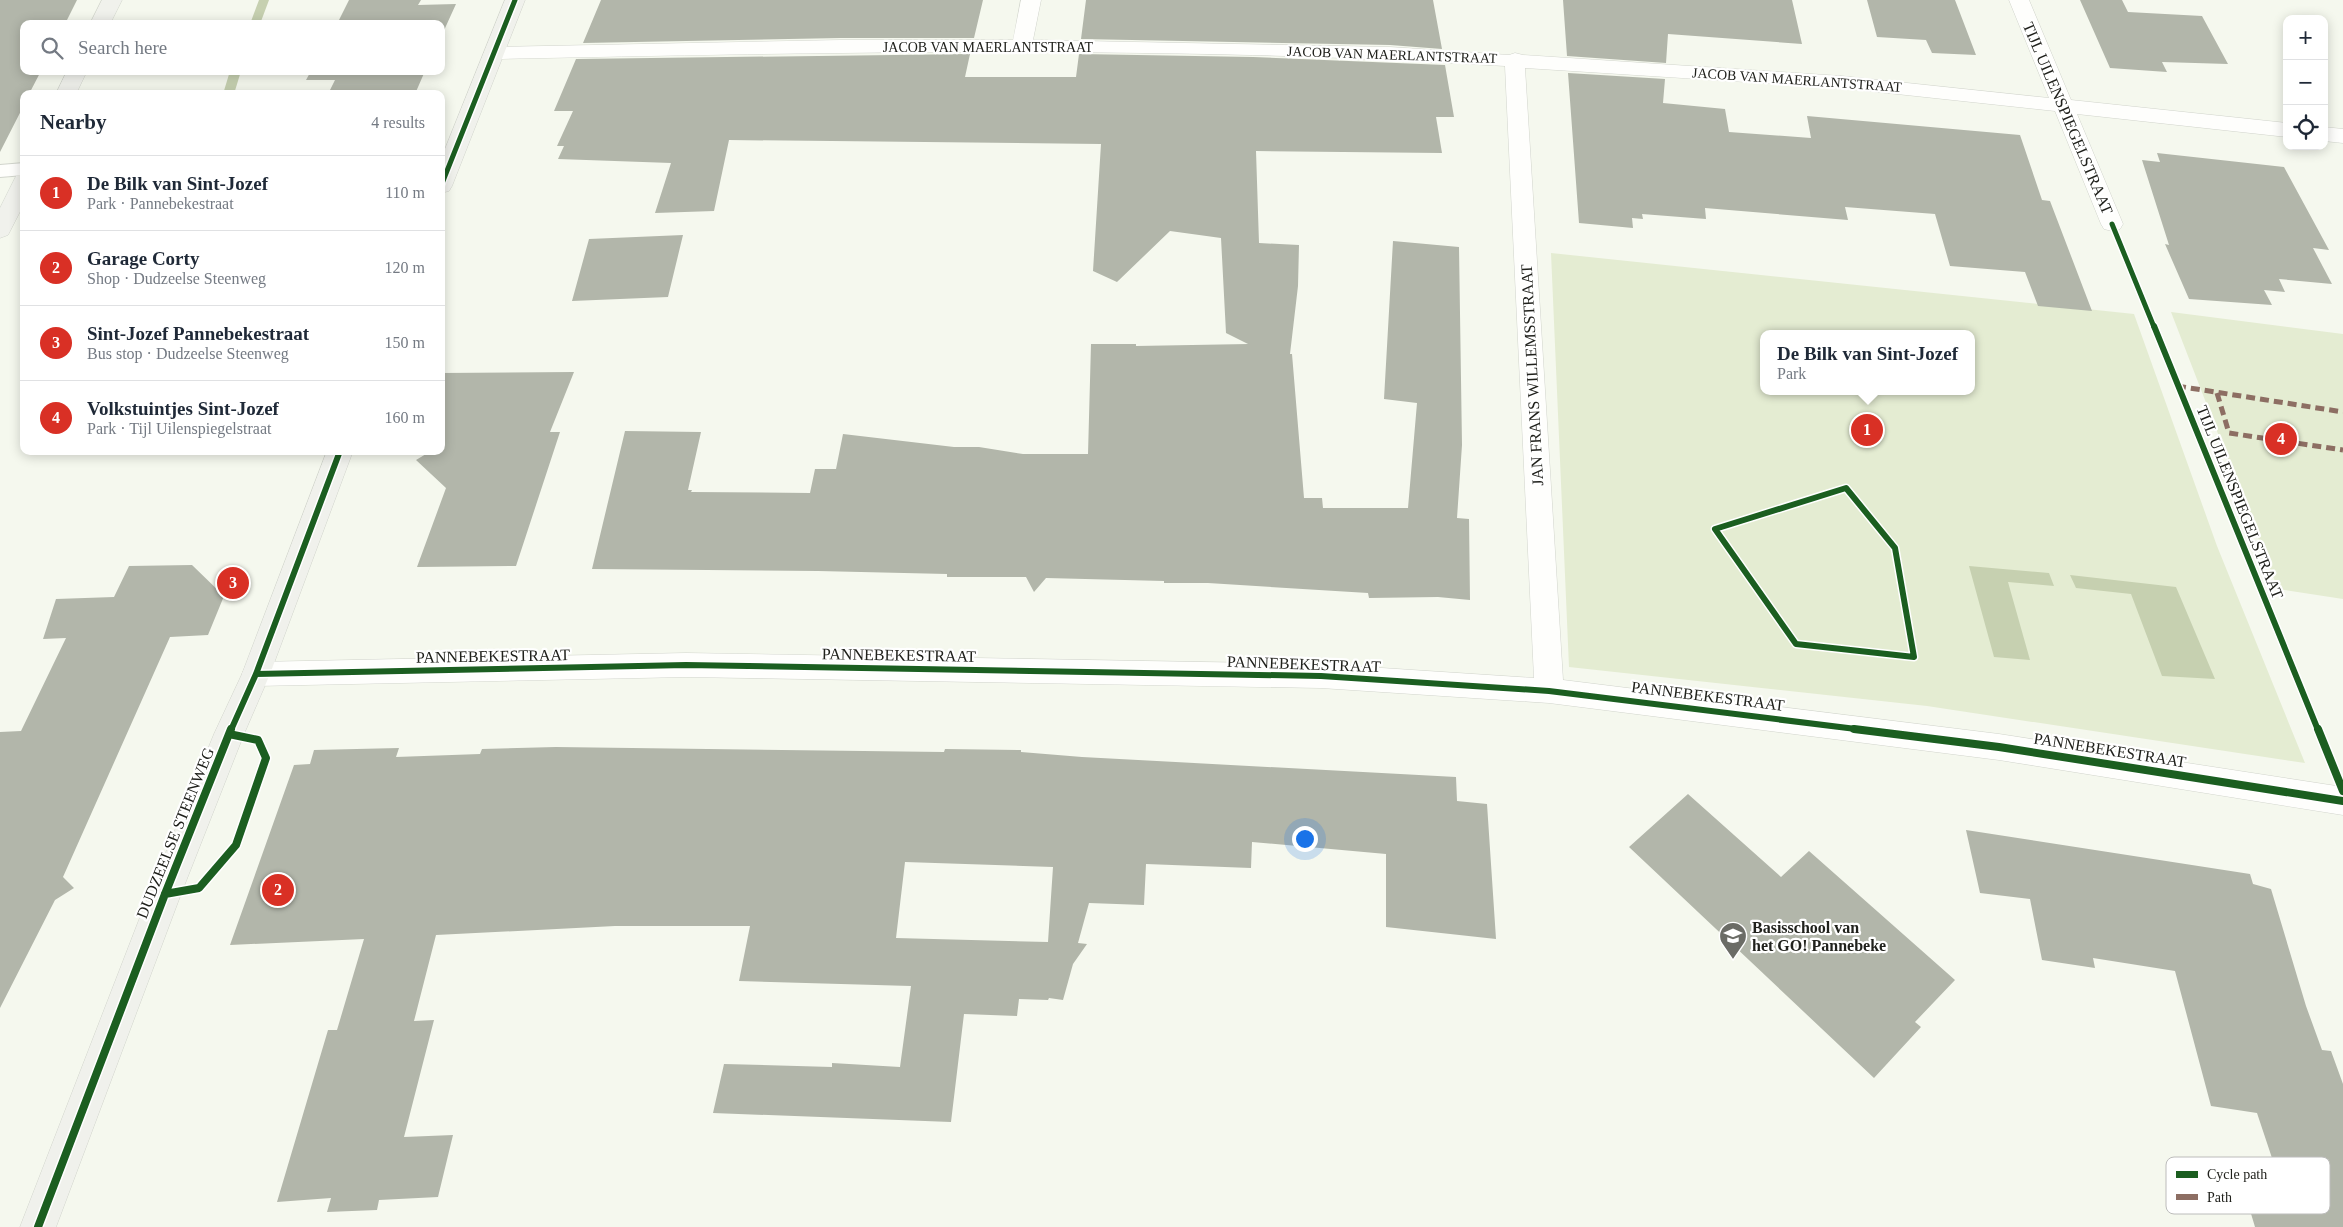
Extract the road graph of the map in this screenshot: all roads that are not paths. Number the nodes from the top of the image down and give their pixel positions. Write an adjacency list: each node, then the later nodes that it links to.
1 (112, 0): 5 (main road)
2 (514, 0): 7 (main road)
3 (1031, 0): 6 (street)
4 (2019, 0): 11 (street, TIJL UILENSPIEGELSTRAAT)
5 (102, 20)
6 (1022, 46): 7 (street, JACOB VAN MAERLANTSTRAAT); 8 (street, JACOB VAN MAERLANTSTRAAT)
7 (495, 53): 17 (main road)
8 (1515, 60): 11 (street, JACOB VAN MAERLANTSTRAAT); 23 (street, JAN FRANS WILLEMSSTRAAT)
9 (75, 75): 10 (main road)
10 (68, 90)
11 (2061, 104): 12 (street, JACOB VAN MAERLANTSTRAAT); 19 (street, TIJL UILENSPIEGELSTRAAT)
12 (2283, 130)
13 (2328, 134): 14 (street)
14 (2343, 136)
15 (20, 169): 16 (lane)
16 (0, 171)
17 (445, 176)
18 (20, 189): 20 (main road)
19 (2112, 224)
20 (0, 230)
21 (338, 455): 22 (main road, DUDZEELSE STEENWEG)
22 (256, 674): 23 (street, PANNEBEKESTRAAT); 25 (main road, DUDZEELSE STEENWEG)
23 (1549, 691): 24 (street, PANNEBEKESTRAAT)
24 (2343, 801)
25 (38, 1227)

